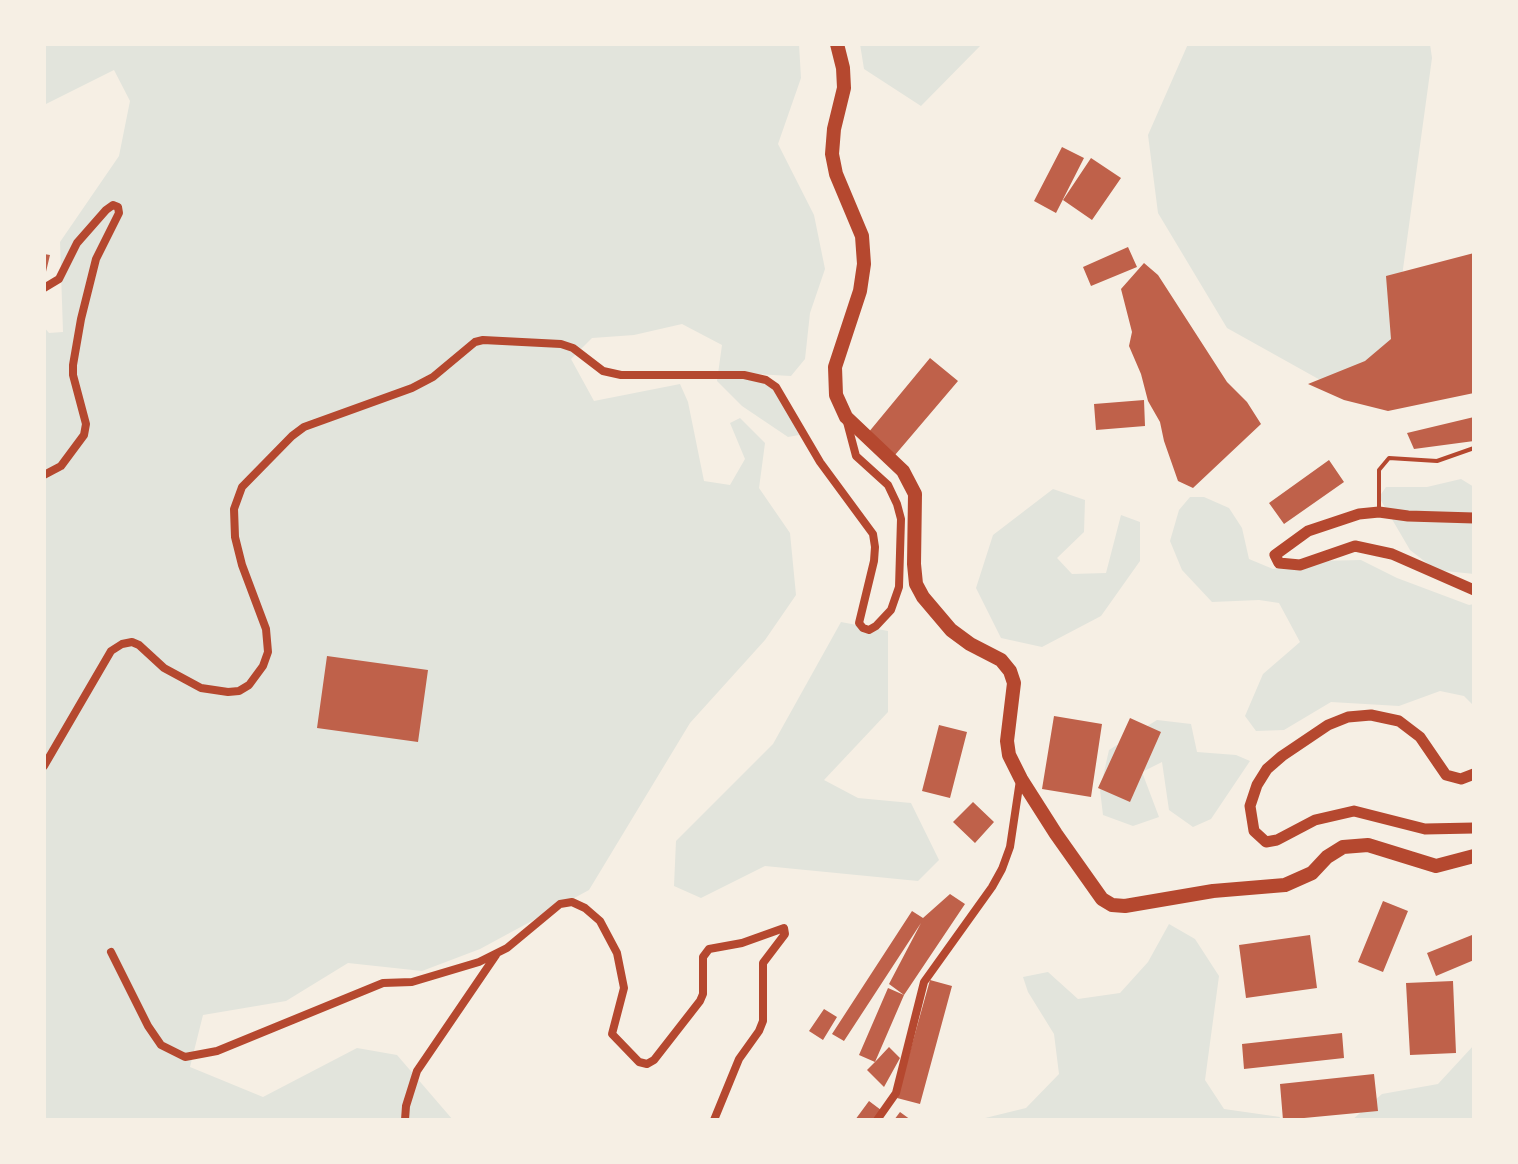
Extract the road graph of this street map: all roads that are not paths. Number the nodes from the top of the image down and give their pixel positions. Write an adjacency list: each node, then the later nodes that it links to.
1 (837, 44): 3 (highway)
2 (44, 288): 5 (street)
3 (846, 417): 9 (street); 11 (highway)
4 (1474, 448): 6 (lane)
5 (44, 475)
6 (1379, 512): 7 (street); 8 (street)
7 (1474, 518)
8 (1474, 590)
9 (44, 766)
10 (1474, 774): 12 (street)
11 (1021, 779): 13 (highway); 18 (street)
12 (1474, 828)
13 (1474, 856)
14 (111, 952): 15 (street)
15 (497, 954): 16 (street); 17 (street)
16 (405, 1120)
17 (714, 1120)
18 (877, 1120)

